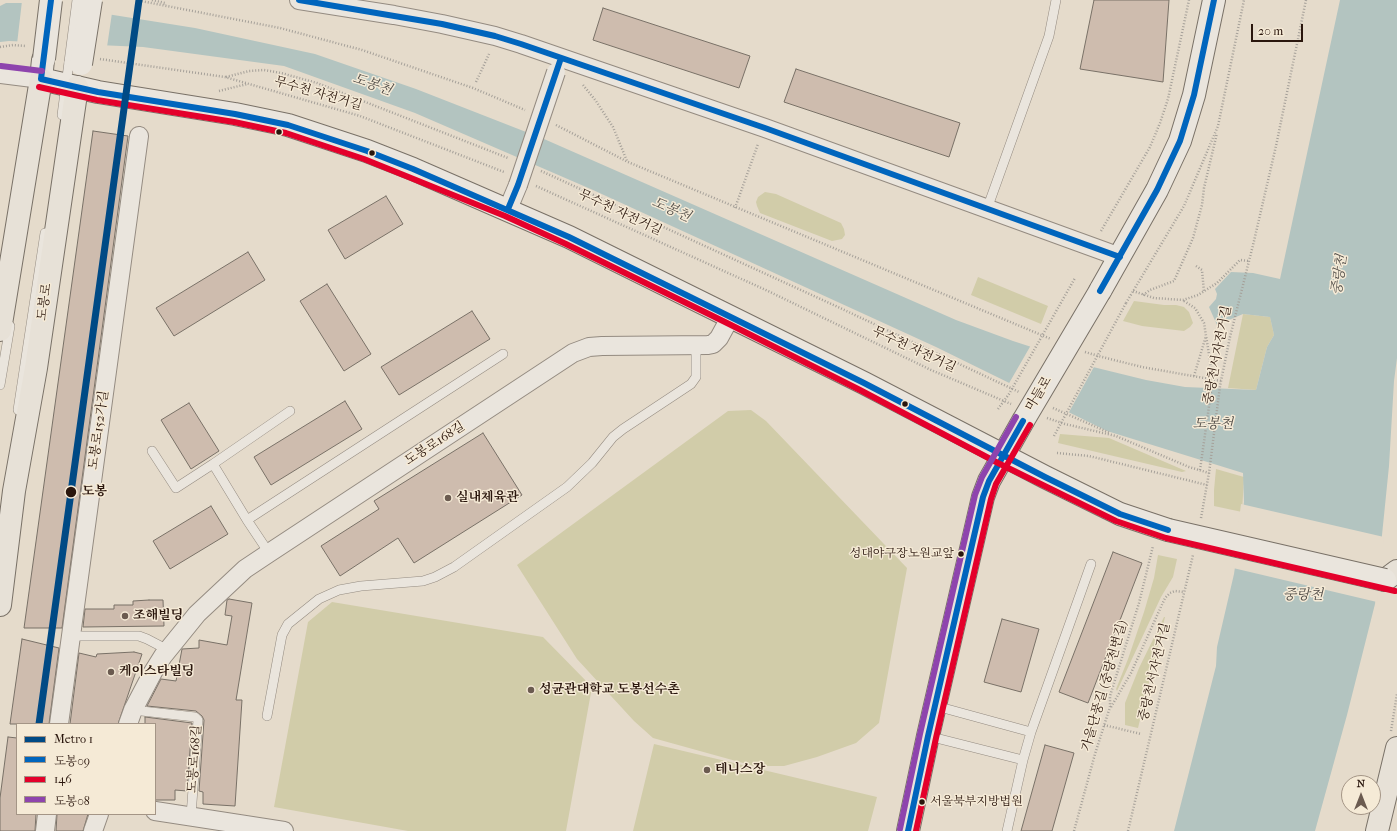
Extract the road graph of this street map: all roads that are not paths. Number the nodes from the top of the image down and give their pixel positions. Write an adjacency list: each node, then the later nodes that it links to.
1 (51, 0): 11 (main road, 도봉로, bridge)
2 (77, 0): 8 (lane, bridge)
3 (91, 0): 8 (main road, 도봉로, bridge)
4 (298, 0): 9 (street)
5 (1056, 0): 15 (lane)
6 (1214, 0): 17 (main road, 마들로)
7 (56, 37): 11 (lane)
8 (83, 61): 11 (main road, 도봉로)
9 (558, 65): 14 (street, bridge); 15 (street)
10 (0, 74): 11 (street)
11 (51, 74): 12 (lane); 14 (main road); 20 (main road, 도봉로); 35 (main road, 도봉로)
12 (61, 121)
13 (139, 136): 36 (street, 도봉로152가길)
14 (508, 209): 19 (main road)
15 (987, 209): 17 (street)
16 (46, 221): 25 (lane)
17 (1120, 257): 27 (main road, 마들로, bridge)
18 (17, 283): 23 (lane)
19 (731, 316): 21 (street, 도봉로168길); 27 (main road)
20 (0, 330)
21 (696, 345): 32 (street, 도봉로168길); 39 (lane)
22 (503, 354): 30 (lane)
23 (0, 385)
24 (290, 411): 28 (lane)
25 (16, 417)
26 (152, 451): 28 (lane)
27 (1002, 456): 34 (main road, bridge); 38 (main road, 마들로)
28 (213, 464): 30 (lane)
29 (9, 465): 31 (lane)
30 (247, 520): 32 (lane)
31 (0, 530)
32 (269, 553): 37 (street, 도봉로168길)
33 (1091, 564): 42 (lane)
34 (1393, 578)
35 (0, 605)
36 (71, 636): 37 (lane); 41 (street, 도봉로152가길)
37 (168, 650): 40 (street, 도봉로168길)
38 (936, 706): 42 (lane); 43 (main road, 마들로)
39 (267, 716)
40 (130, 717): 49 (lane, 도봉로168길)
41 (59, 723)
42 (1031, 732): 45 (lane)
43 (928, 736): 45 (lane); 54 (main road, 마들로)
44 (1397, 748): 56 (main road)
45 (1023, 760): 55 (lane)
46 (156, 811): 49 (street)
47 (47, 815): 51 (street)
48 (99, 815): 52 (street)
49 (191, 816): 50 (street)
50 (220, 826): 53 (street)
51 (45, 831)
52 (93, 831)
53 (284, 831)
54 (908, 831)
55 (1007, 831)
56 (1377, 831)

